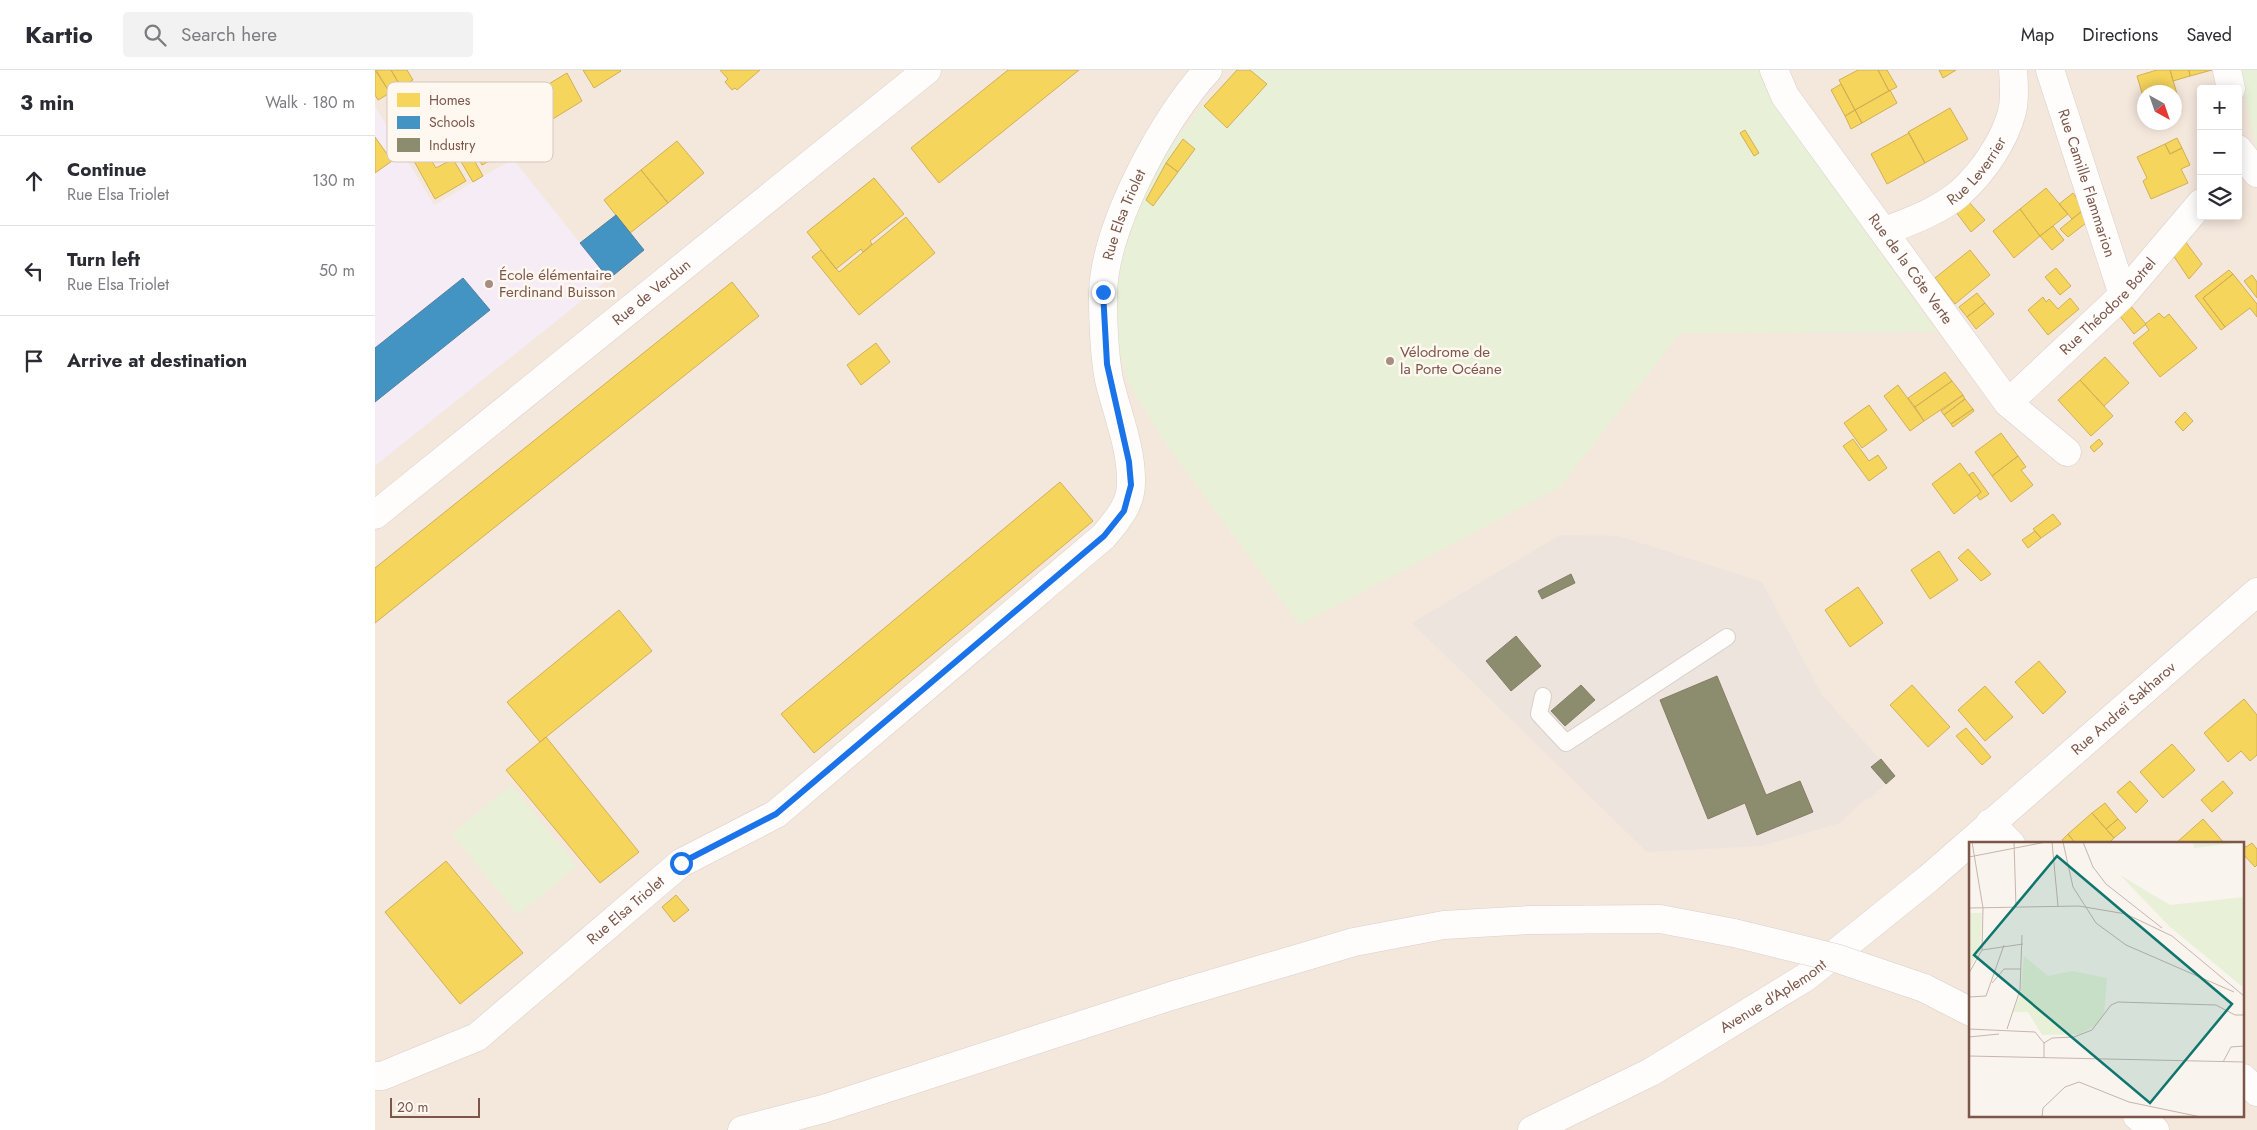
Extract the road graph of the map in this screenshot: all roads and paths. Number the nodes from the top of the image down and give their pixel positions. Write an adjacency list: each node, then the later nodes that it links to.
1 (927, 70): 15 (street, Rue de Verdun)
2 (1209, 70): 22 (street, Rue Elsa Triolet)
3 (1774, 70): 11 (street, Rue de la Côte Verte)
4 (2013, 70): 11 (street, Rue Leverrier)
5 (2050, 70): 12 (street, Rue Camille Flammarion)
6 (2227, 70): 7 (street)
7 (2230, 85)
8 (2242, 154): 9 (street)
9 (2257, 173)
10 (2197, 208): 12 (street, Rue Théodore Botrel)
11 (1885, 231): 13 (street, Rue de la Côte Verte)
12 (2123, 295): 13 (street, Rue Théodore Botrel)
13 (2008, 403): 14 (street, Rue de la Côte Verte)
14 (2067, 452)
15 (375, 516)
16 (2254, 600): 19 (street, Rue Andreï Sakharov)
17 (1727, 638): 18 (lane)
18 (1543, 696)
19 (1990, 823): 20 (street); 27 (street, Avenue d'Aplemont)
20 (2009, 842)
21 (1969, 1011): 26 (street, bridge)
22 (375, 1076)
23 (2245, 1080): 24 (street)
24 (2257, 1092)
25 (2140, 1118): 28 (street)
26 (742, 1130)
27 (1532, 1130)
28 (2155, 1130)

